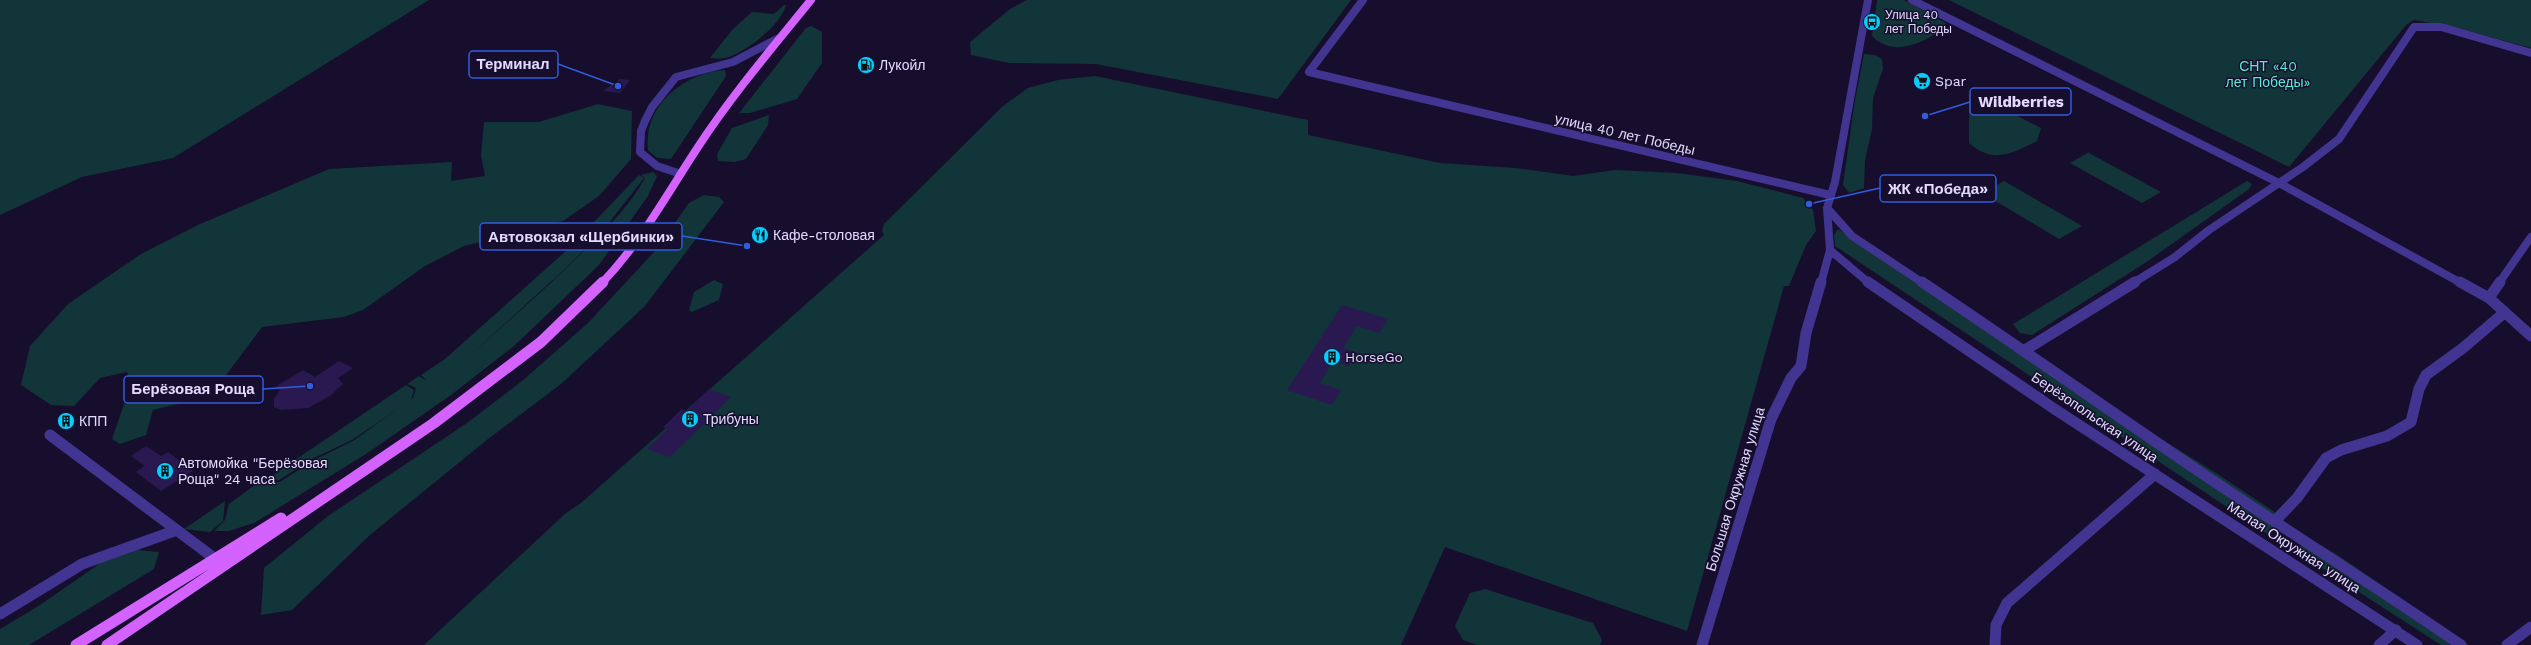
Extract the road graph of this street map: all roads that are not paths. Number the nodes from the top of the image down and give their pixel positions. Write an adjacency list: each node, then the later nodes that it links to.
1 (1363, 0): 9 (street, улица 40 лет Победы)
2 (1868, 0): 9 (street)
3 (1912, 0): 8 (street)
4 (808, 3): 5 (main road)
5 (777, 39): 7 (main road); 7 (street)
6 (2531, 53): 8 (street)
7 (682, 174): 19 (main road)
8 (2279, 183): 13 (street); 16 (street)
9 (1830, 195): 10 (street)
10 (1827, 208): 12 (street); 16 (street)
11 (2531, 237): 13 (street)
12 (1830, 250): 18 (street, Берёзопольская улица); 28 (street, Большая Окружная улица)
13 (2489, 298): 14 (street)
14 (2505, 312): 15 (street); 20 (street)
15 (2531, 336)
16 (2025, 350): 20 (street)
17 (50, 435): 21 (street)
18 (2155, 474): 25 (street, Малая Окружная улица); 29 (street, Берёзопольская улица)
19 (350, 478): 22 (main road); 27 (main road)
20 (2275, 521): 32 (street)
21 (177, 530): 22 (street); 23 (street)
22 (214, 558): 26 (main road)
23 (0, 614)
24 (2531, 627): 33 (street)
25 (2396, 630): 30 (street); 31 (street, Малая Окружная улица)
26 (76, 645)
27 (107, 645)
28 (1702, 645)
29 (1995, 645)
30 (2379, 645)
31 (2417, 645)
32 (2461, 645)
33 (2507, 645)

